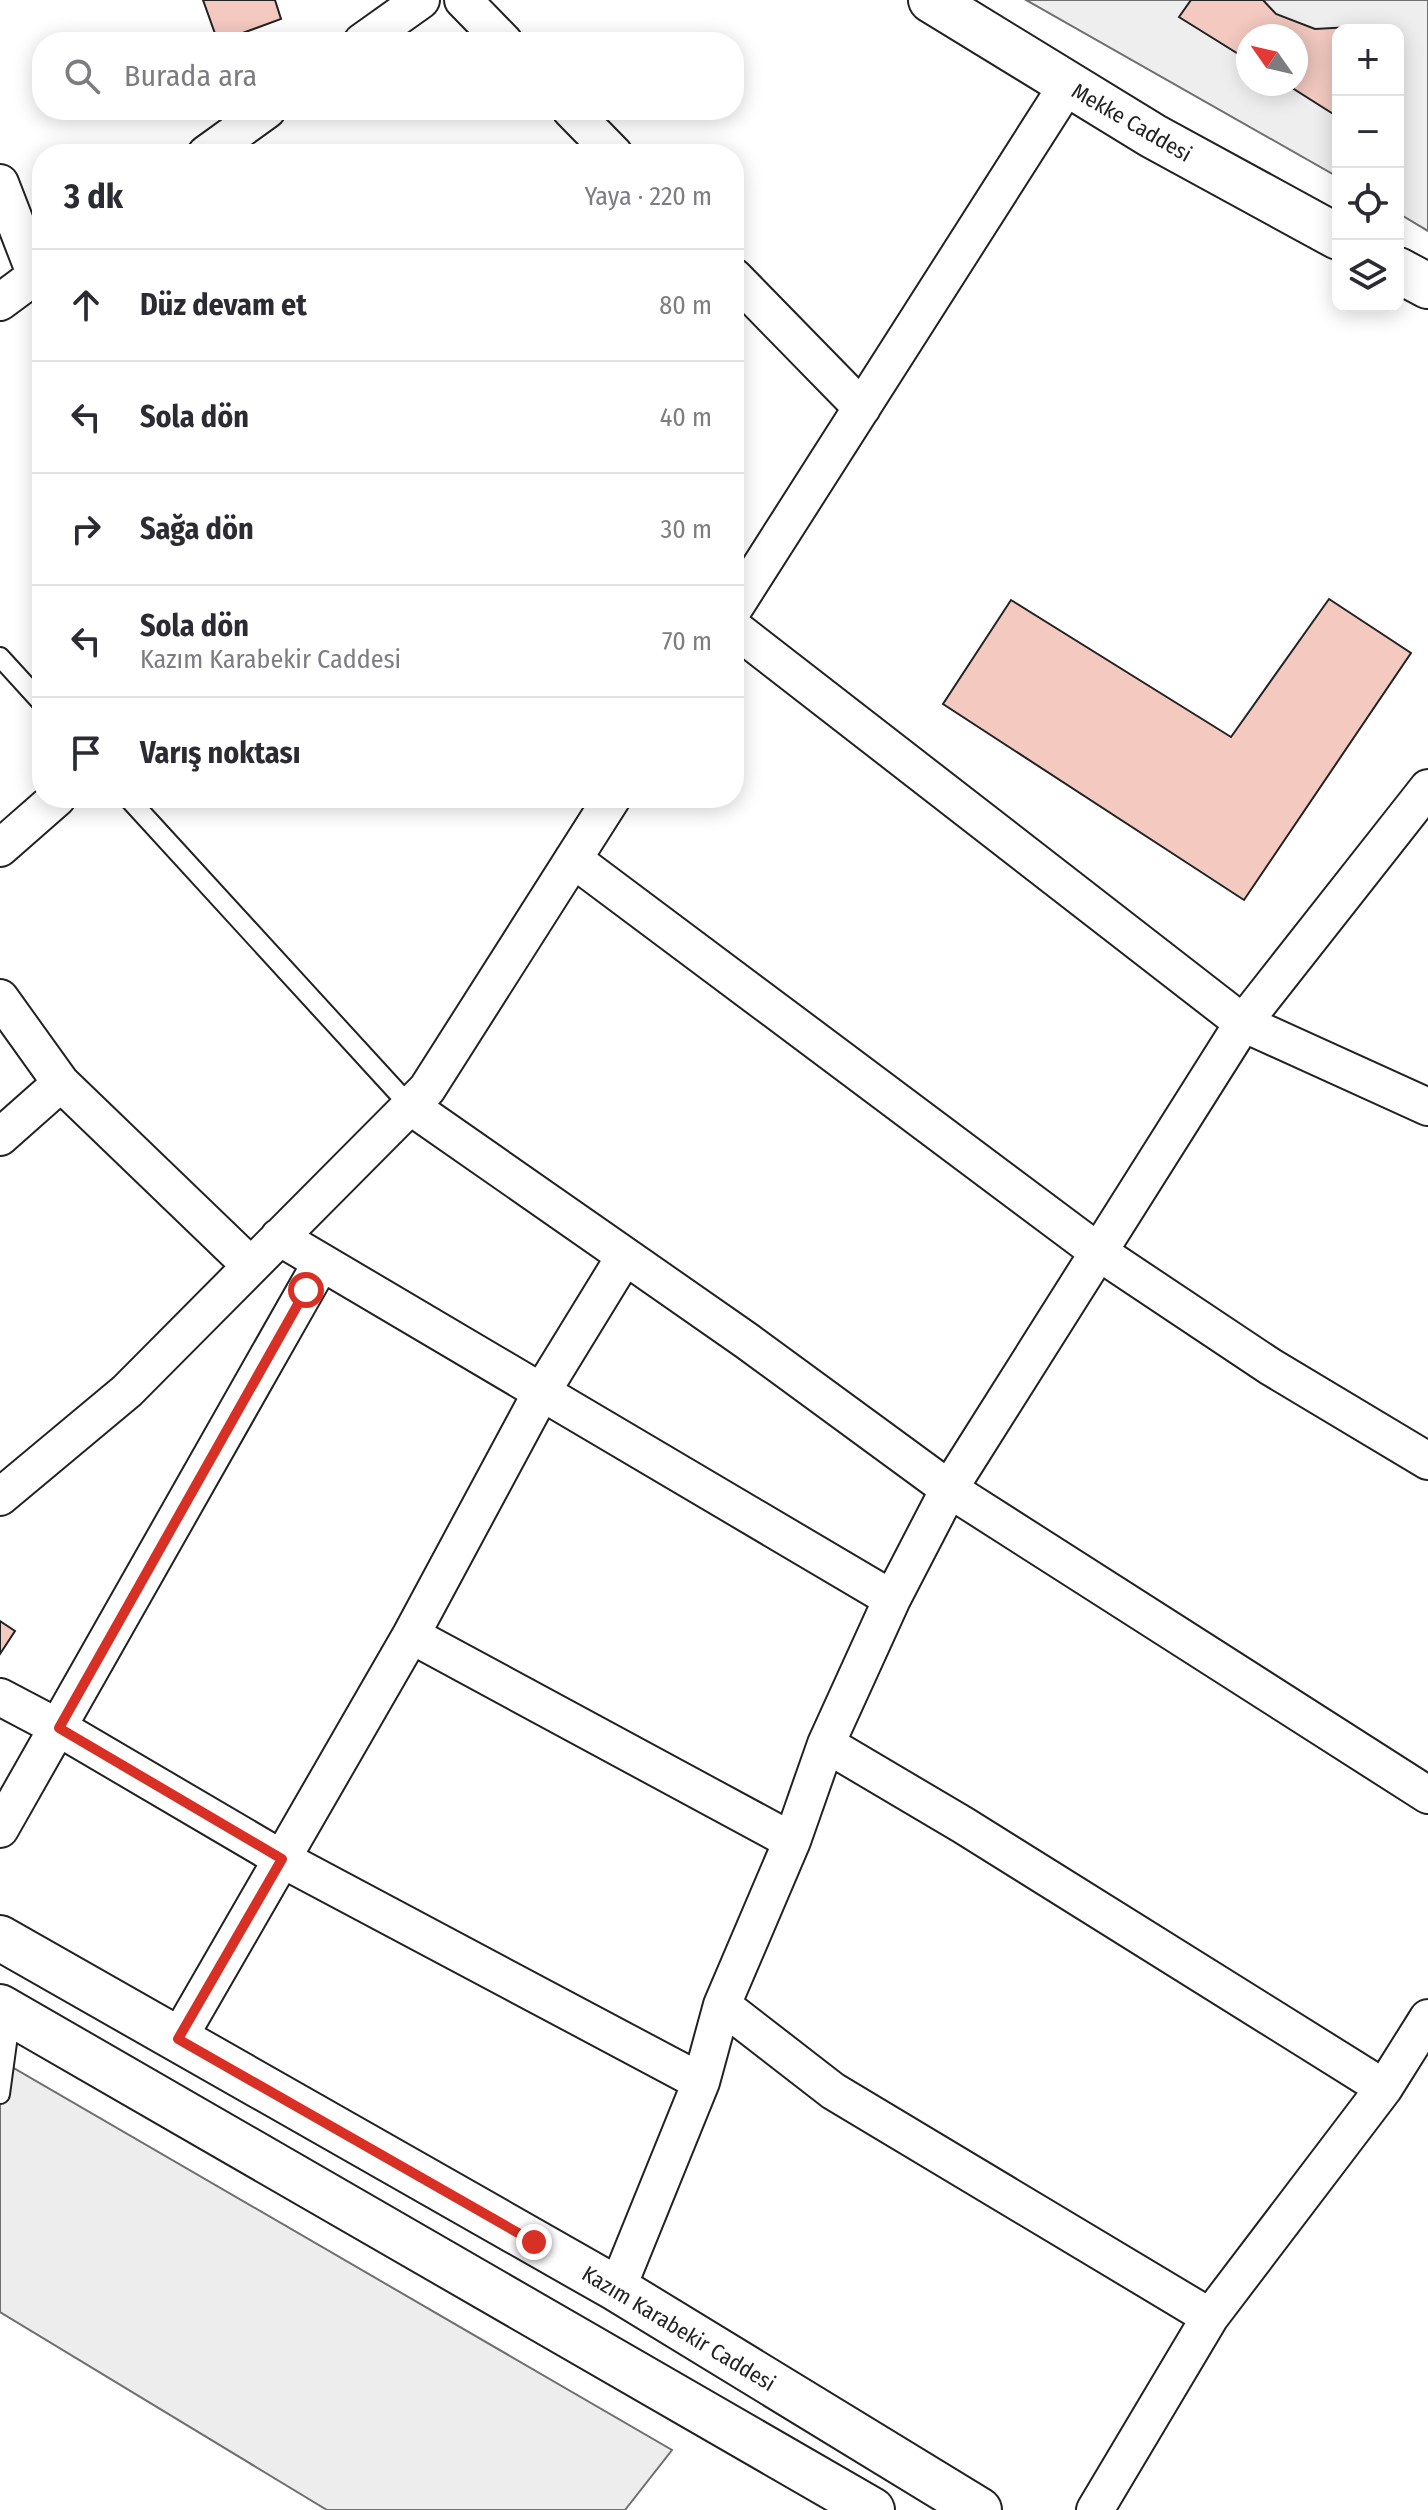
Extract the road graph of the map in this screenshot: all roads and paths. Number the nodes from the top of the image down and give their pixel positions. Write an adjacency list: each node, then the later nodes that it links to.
1 (421, 0): 4 (street)
2 (463, 0): 5 (street)
3 (931, 0): 6 (main road, Mekke Caddesi)
4 (376, 32)
5 (494, 32)
6 (1068, 84): 12 (main road, Mekke Caddesi); 19 (street)
7 (253, 120): 9 (street)
8 (581, 120): 10 (street)
9 (220, 144)
10 (604, 144)
11 (0, 183): 13 (street)
12 (1332, 234)
13 (32, 258)
14 (1404, 273): 16 (main road)
15 (32, 279): 18 (street)
16 (1428, 286)
17 (744, 287): 19 (street)
18 (0, 302)
19 (862, 408): 20 (street)
20 (744, 592)
21 (744, 636): 31 (street)
22 (0, 657): 23 (lane)
23 (32, 692)
24 (1428, 788): 31 (street)
25 (46, 808): 28 (street)
26 (137, 808): 33 (lane)
27 (606, 808): 29 (street)
28 (0, 848)
29 (573, 859): 33 (street); 37 (street)
30 (0, 998): 32 (street)
31 (1243, 1023): 34 (street); 37 (street)
32 (61, 1083): 35 (street); 40 (street)
33 (410, 1106): 36 (street); 38 (street)
34 (1428, 1107)
35 (0, 1137)
36 (279, 1237): 39 (street); 40 (street)
37 (1097, 1251): 42 (street); 43 (street)
38 (625, 1256): 41 (street); 43 (street)
39 (321, 1263): 41 (street); 48 (street)
40 (251, 1266): 44 (street)
41 (541, 1393): 45 (street); 46 (street)
42 (1428, 1461)
43 (949, 1489): 45 (street); 50 (street)
44 (1, 1494)
45 (892, 1599): 49 (street)
46 (411, 1635): 52 (street); 53 (street)
47 (0, 1697): 48 (street)
48 (59, 1728): 51 (street); 53 (street)
49 (826, 1744): 52 (street); 60 (street)
50 (1428, 1795)
51 (0, 1829)
52 (792, 1841): 55 (street)
53 (282, 1859): 58 (street); 59 (street)
54 (0, 1938): 58 (main road, Kazım Karabekir Caddesi)
55 (722, 2005): 59 (street); 63 (street)
56 (5, 2010): 61 (lane); 64 (main road)
57 (1428, 2018): 60 (street)
58 (178, 2039): 62 (main road, Kazım Karabekir Caddesi)
59 (701, 2082): 62 (street)
60 (1384, 2088): 63 (street)
61 (0, 2094)
62 (617, 2289): 65 (main road, Kazım Karabekir Caddesi)
63 (1210, 2317): 66 (street)
64 (872, 2510)
65 (979, 2510)
66 (1095, 2510)

